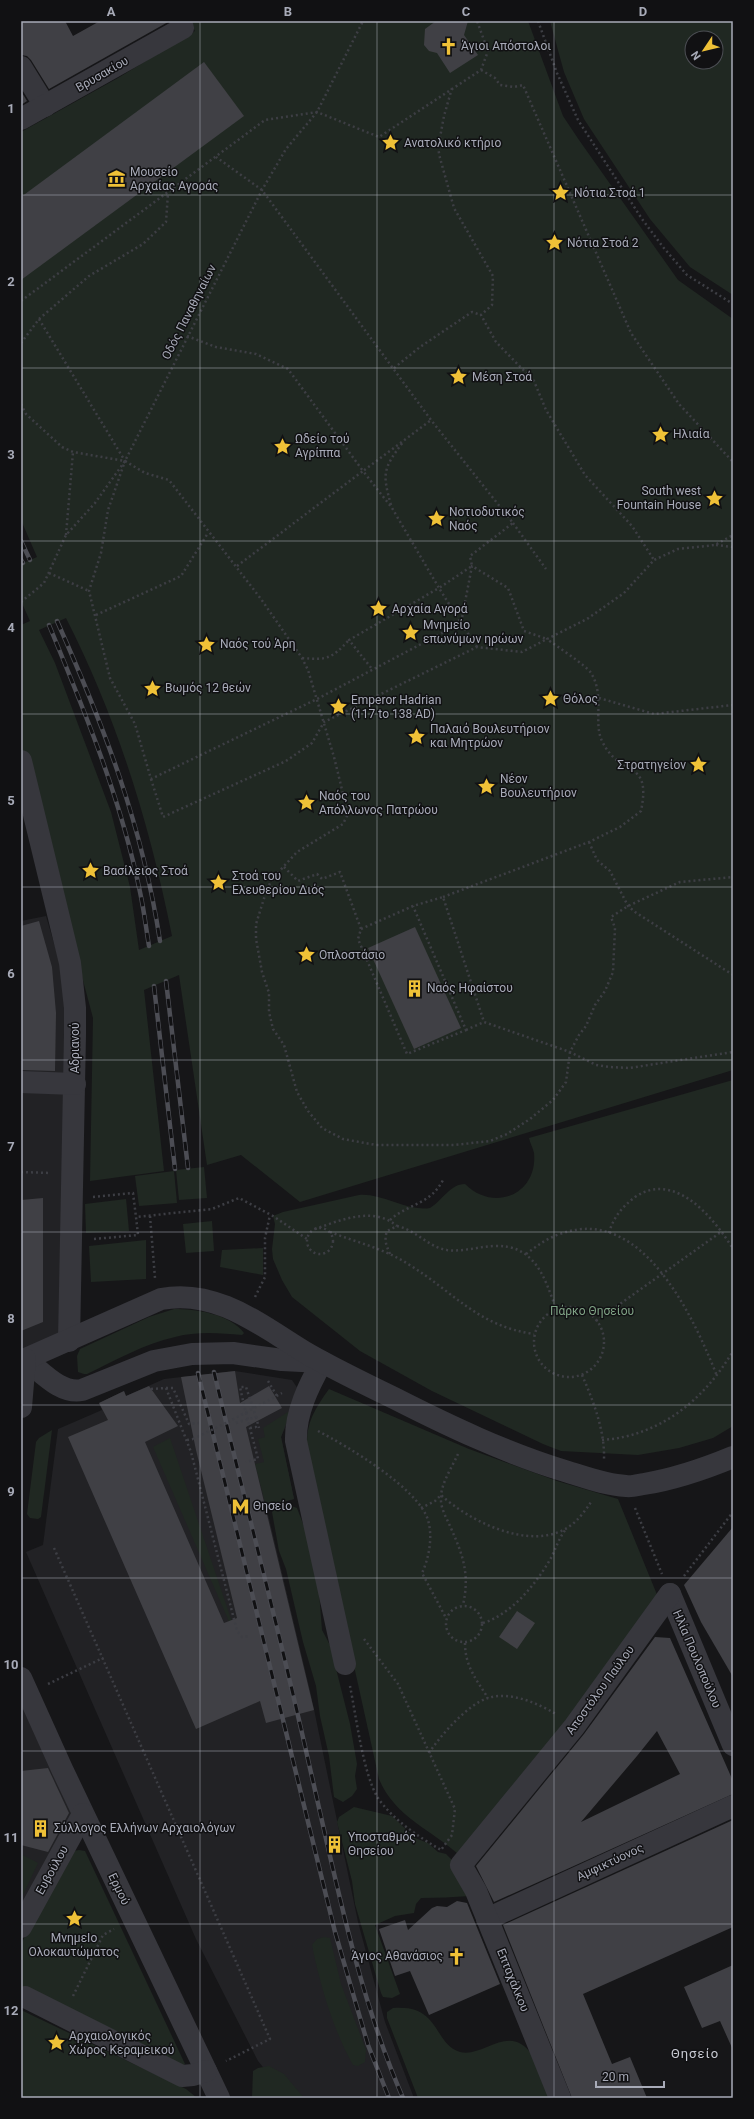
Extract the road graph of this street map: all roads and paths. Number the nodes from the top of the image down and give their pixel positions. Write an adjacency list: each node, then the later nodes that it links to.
1 (362, 21): 9 (path, Οδός Παναθηναίων)
2 (477, 21): 6 (path)
3 (538, 21): 15 (path)
4 (181, 24): 8 (street, Βρυσακίου)
5 (21, 67): 8 (street)
6 (481, 70): 7 (path); 26 (path)
7 (452, 88): 9 (path); 16 (path)
8 (45, 106): 10 (street, Βρυσακίου)
9 (317, 112): 11 (path); 12 (path, Οδός Παναθηναίων)
10 (21, 119)
11 (216, 157): 12 (path); 13 (path)
12 (262, 190): 18 (path, Οδός Παναθηναίων); 20 (path)
13 (168, 193): 14 (path); 17 (path)
14 (21, 301)
15 (733, 304)
16 (481, 315): 20 (path); 35 (path)
17 (39, 319): 19 (path); 25 (path)
18 (187, 336): 25 (path, Οδός Παναθηναίων); 27 (path)
19 (21, 343)
20 (394, 368): 22 (path)
21 (21, 404): 24 (path)
22 (431, 420): 23 (path); 29 (path)
23 (404, 440): 27 (path); 28 (path)
24 (73, 452): 25 (path); 31 (path)
25 (125, 461): 30 (path); 31 (path, Οδός Παναθηναίων); 41 (path)
26 (733, 462)
27 (363, 471): 28 (path); 36 (path)
28 (392, 508): 40 (path)
29 (513, 523): 37 (path); 38 (path)
30 (208, 533): 36 (path); 43 (path)
31 (66, 535): 39 (path, Οδός Παναθηναίων)
32 (733, 535): 33 (path)
33 (715, 544): 34 (path); 35 (path)
34 (733, 547)
35 (654, 560): 45 (path)
36 (237, 566): 48 (path)
37 (472, 566): 40 (path); 44 (path); 45 (path)
38 (546, 569)
39 (49, 573): 41 (path); 42 (path, Οδός Παναθηναίων)
40 (439, 588): 44 (path); 46 (path)
41 (89, 591): 43 (path)
42 (21, 602)
43 (96, 615): 55 (path)
44 (461, 623): 47 (path); 49 (path)
45 (547, 639): 47 (path); 50 (path)
46 (349, 640): 48 (path); 49 (path)
47 (477, 647): 53 (path)
48 (302, 658): 51 (path)
49 (372, 669): 51 (path)
50 (599, 698): 52 (path); 56 (path)
51 (317, 699): 53 (path); 55 (path)
52 (733, 705)
53 (324, 722): 55 (path); 57 (path)
54 (21, 761): 69 (street, Αδριανού)
55 (151, 780)
56 (589, 842): 59 (path); 61 (path)
57 (284, 867): 62 (path); 66 (path)
58 (733, 877): 61 (path)
59 (443, 897): 60 (path); 64 (path)
60 (413, 906): 62 (path); 65 (path)
61 (628, 906): 63 (path); 66 (path)
62 (361, 930): 65 (path)
63 (733, 975)
64 (484, 1022): 65 (path); 66 (path)
65 (466, 1030)
66 (570, 1052): 67 (path)
67 (733, 1052)
68 (21, 1082): 69 (street)
69 (74, 1084): 71 (street, Αδριανού)
70 (21, 1172): 71 (path)
71 (72, 1174): 73 (street, Αδριανού)
72 (443, 1180): 77 (path)
73 (72, 1199): 76 (path); 94 (street, Αδριανού)
74 (270, 1215): 75 (path); 84 (path); 91 (path)
75 (150, 1216): 76 (path); 89 (path)
76 (136, 1218): 83 (path)
77 (390, 1220): 78 (path); 79 (path)
78 (398, 1226): 86 (path); 87 (path)
79 (315, 1229): 81 (path); 84 (path)
80 (722, 1231): 82 (path); 85 (path); 88 (path)
81 (330, 1232): 84 (path); 86 (path)
82 (609, 1233): 87 (path); 88 (path)
83 (89, 1239)
84 (307, 1239)
85 (733, 1249)
86 (390, 1254): 93 (path)
87 (526, 1254): 90 (path)
88 (663, 1274): 92 (path); 99 (path)
89 (155, 1279)
90 (556, 1309): 92 (path); 93 (path)
91 (245, 1317): 94 (street); 97 (street)
92 (596, 1321): 98 (path)
93 (534, 1334): 98 (path)
94 (69, 1341): 96 (street)
95 (733, 1351): 99 (path)
96 (23, 1360): 97 (street); 103 (street)
97 (322, 1362): 106 (street); 110 (street)
98 (582, 1374): 112 (path)
99 (717, 1376): 112 (path)
100 (166, 1388): 101 (path); 107 (path); 111 (path)
101 (152, 1389)
102 (281, 1394): 104 (path)
103 (21, 1407)
104 (245, 1413): 105 (path); 109 (path); 111 (path, bridge)
105 (256, 1417): 108 (path); 109 (path)
106 (298, 1421): 118 (path); 130 (street)
107 (199, 1423)
108 (236, 1423)
109 (250, 1429): 114 (path)
110 (467, 1433): 115 (street); 117 (path)
111 (187, 1440): 126 (path)
112 (602, 1440): 115 (path)
113 (733, 1457): 116 (street)
114 (246, 1462)
115 (601, 1482): 116 (street); 120 (path)
116 (627, 1487): 122 (path)
117 (441, 1495): 118 (path); 120 (path); 123 (path)
118 (421, 1508): 124 (path)
119 (733, 1512): 122 (path)
120 (567, 1528): 125 (path)
121 (54, 1548): 129 (path)
122 (670, 1594): 133 (street, Αποστόλου Παύλου); 134 (street, Ηλία Πουλοπούλου)
123 (463, 1606): 124 (path); 125 (path)
124 (446, 1618): 128 (path)
125 (483, 1623): 128 (path)
126 (250, 1636)
127 (363, 1637): 135 (path)
128 (465, 1643): 132 (path)
129 (103, 1658): 131 (path); 145 (path)
130 (345, 1664): 138 (path)
131 (24, 1686): 137 (street, Ερμού)
132 (488, 1698): 133 (path); 135 (path)
133 (574, 1727): 139 (street, Αποστόλου Παύλου)
134 (733, 1745)
135 (429, 1753): 138 (path)
136 (733, 1806): 141 (street, Αμφικτύονος)
137 (83, 1814): 140 (street, Ερμού); 142 (street, Ευβούλου)
138 (441, 1850): 139 (path)
139 (462, 1864): 141 (street, Επταχάλκου)
140 (134, 1919): 143 (path); 145 (street, Ερμού)
141 (487, 1919): 147 (street, Επταχάλκου)
142 (21, 1927)
143 (77, 1988)
144 (25, 1997): 145 (street)
145 (206, 2071): 146 (street, Ερμού)
146 (218, 2098)
147 (560, 2098)

